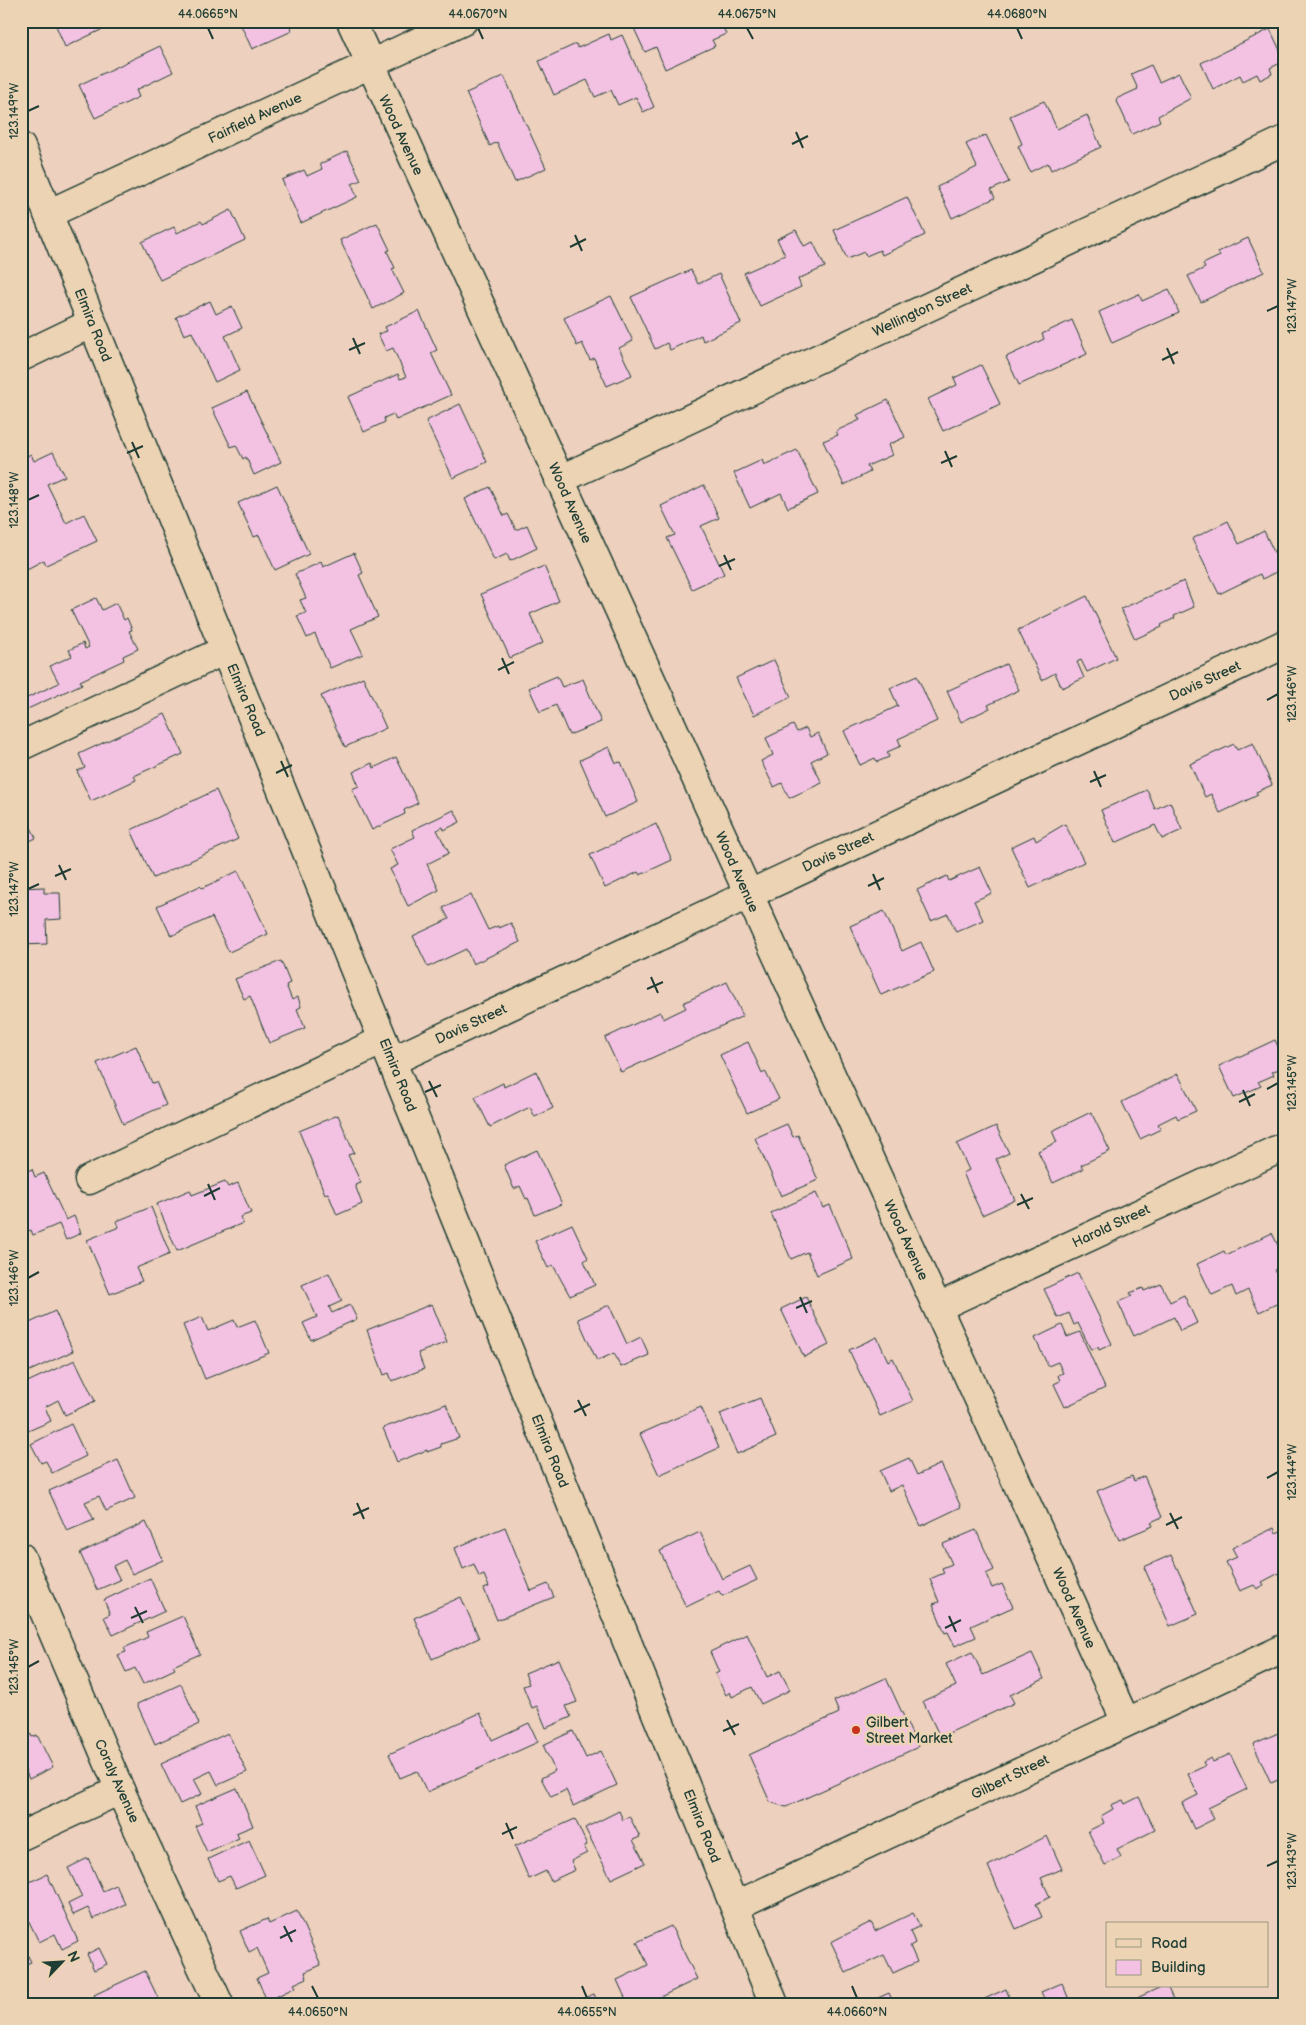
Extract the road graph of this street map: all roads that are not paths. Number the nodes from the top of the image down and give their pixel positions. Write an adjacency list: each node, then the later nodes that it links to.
1 (350, 21): 3 (street, Wood Avenue)
2 (463, 21): 3 (street, Fairfield Avenue)
3 (369, 64): 6 (street, Fairfield Avenue); 9 (street, Wood Avenue)
4 (1285, 140): 9 (street, Wellington Street)
5 (21, 147): 6 (street, Elmira Road)
6 (48, 214): 7 (street, Elmira Road)
7 (92, 323): 8 (street); 11 (street, Elmira Road)
8 (21, 356)
9 (559, 480): 13 (street, Wood Avenue)
10 (1285, 644): 13 (street, Davis Street)
11 (225, 650): 12 (street); 14 (street, Elmira Road)
12 (21, 746)
13 (747, 894): 14 (street, Davis Street); 17 (street, Wood Avenue)
14 (387, 1050): 16 (street, Davis Street); 23 (street, Elmira Road)
15 (1285, 1146): 17 (street, Harold Street)
16 (89, 1180)
17 (938, 1307): 20 (street, Wood Avenue)
18 (21, 1557): 21 (street, Coraly Avenue)
19 (1285, 1648): 20 (street, Gilbert Street)
20 (1126, 1722): 23 (street, Gilbert Street)
21 (120, 1790): 22 (street); 24 (street, Coraly Avenue)
22 (21, 1836)
23 (735, 1906): 25 (street, Elmira Road)
24 (219, 2004)
25 (774, 2004)

